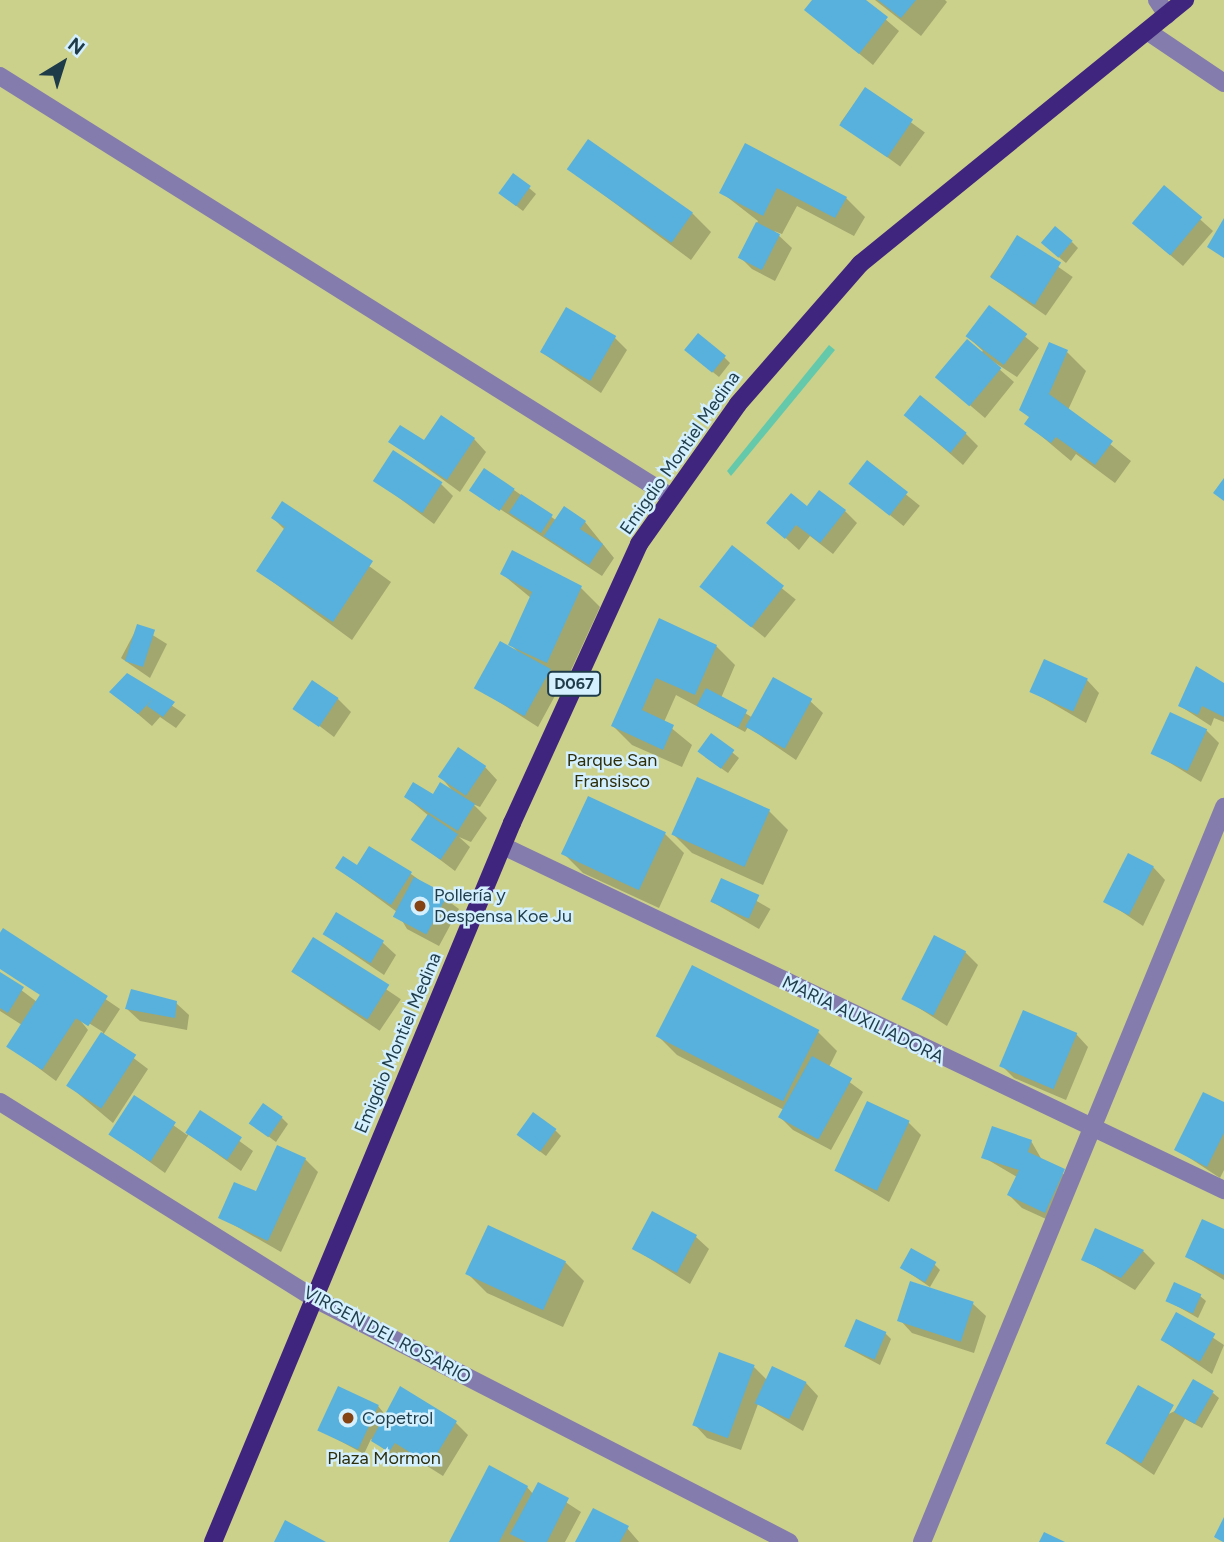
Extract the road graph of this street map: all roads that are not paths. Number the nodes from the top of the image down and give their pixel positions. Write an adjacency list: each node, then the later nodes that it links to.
1 (1185, 0): 2 (main road, Emigdio Montiel Medina / D067)
2 (1162, 7): 3 (main road, Emigdio Montiel Medina / D067)
3 (1147, 31): 5 (street); 6 (main road, Emigdio Montiel Medina / D067)
4 (0, 76): 6 (street)
5 (1224, 83)
6 (671, 496): 9 (main road, Emigdio Montiel Medina / D067)
7 (1224, 807): 8 (street)
8 (1220, 829): 11 (street)
9 (503, 845): 11 (street, MARIA AUXILIADORA); 13 (main road, Emigdio Montiel Medina / D067)
10 (0, 1102): 13 (street, VIRGEN DEL ROSARIO)
11 (1091, 1130): 12 (street, MARIA AUXILIADORA); 16 (street)
12 (1224, 1190)
13 (315, 1299): 14 (main road, Emigdio Montiel Medina / D067); 15 (street, VIRGEN DEL ROSARIO)
14 (214, 1542)
15 (789, 1542)
16 (922, 1542)

